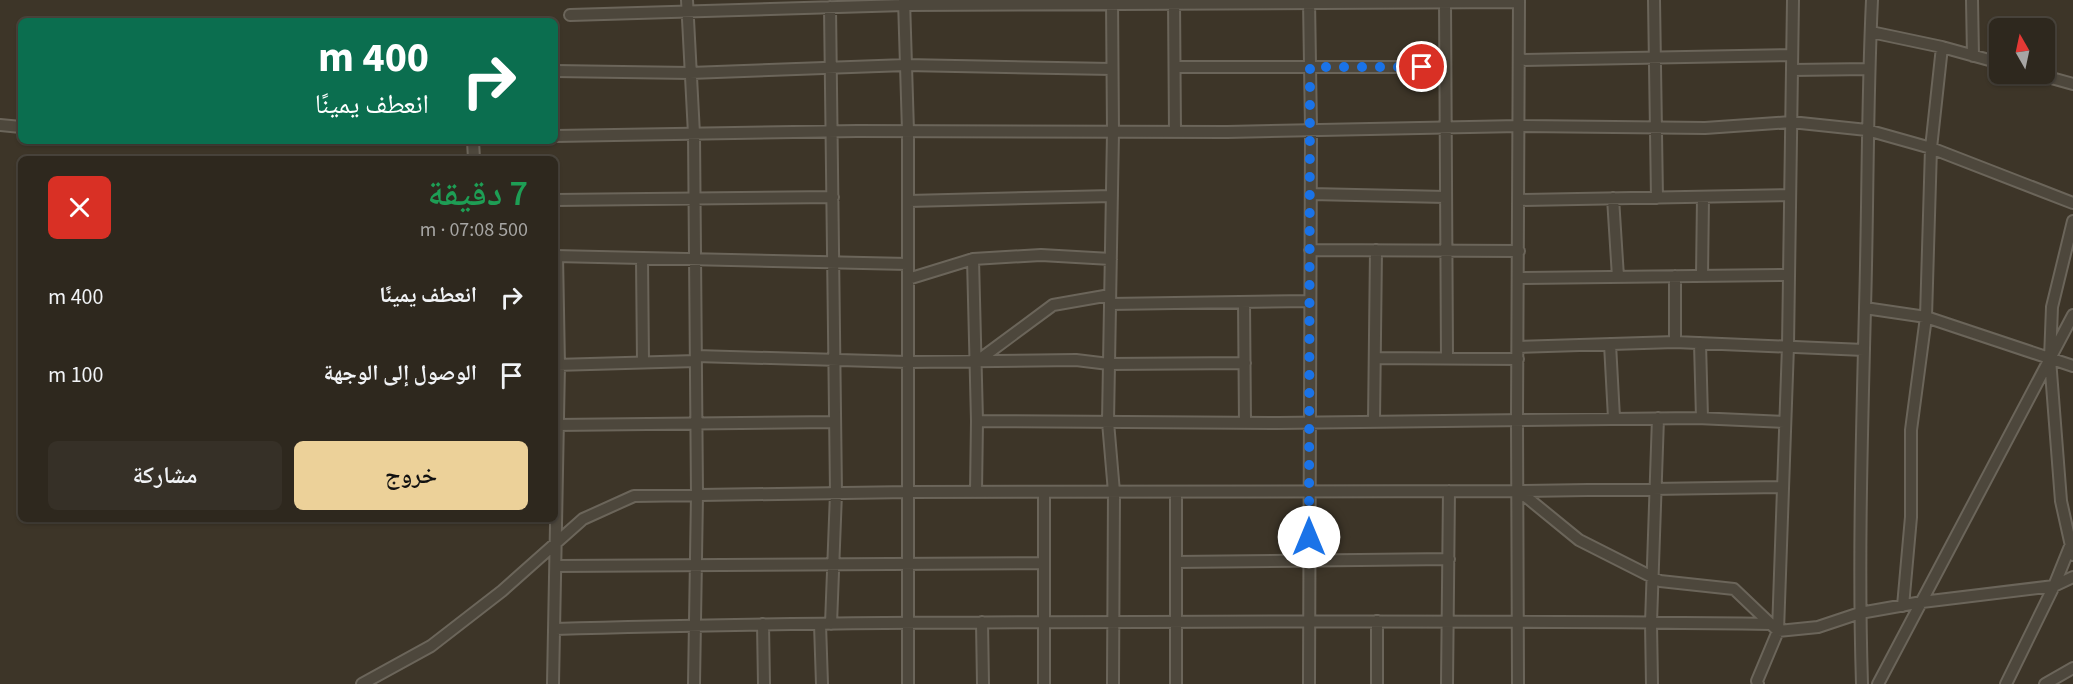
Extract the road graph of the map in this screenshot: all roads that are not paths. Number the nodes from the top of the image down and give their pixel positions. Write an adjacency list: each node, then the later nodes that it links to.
1 (1654, 0): 20 (street)
2 (1793, 0): 18 (street)
3 (1872, 0): 16 (street)
4 (1972, 0): 19 (street)
5 (1112, 1): 6 (street); 11 (street); 28 (street)
6 (1174, 1): 7 (street); 24 (street)
7 (1309, 1): 8 (street); 25 (street)
8 (1372, 1): 12 (street)
9 (1519, 1): 12 (street); 21 (street)
10 (904, 2): 11 (street); 14 (street); 23 (street)
11 (1046, 2)
12 (1445, 2): 26 (street)
13 (687, 6): 14 (street); 15 (street); 32 (street)
14 (830, 7): 27 (street)
15 (570, 15)
16 (1871, 32): 17 (street); 29 (street)
17 (1942, 47): 19 (street); 49 (street)
18 (1792, 55): 20 (street); 30 (street)
19 (1973, 56): 22 (street)
20 (1655, 58): 21 (street); 40 (street)
21 (1519, 60): 37 (street)
22 (1989, 60)
23 (906, 65): 27 (street); 28 (street); 43 (street)
24 (1175, 67): 25 (street); 46 (street)
25 (1310, 67): 26 (street); 41 (street)
26 (1445, 67): 39 (street)
27 (832, 68): 32 (street); 44 (street)
28 (1112, 69): 45 (street)
29 (1869, 69): 30 (street); 42 (street)
30 (1792, 70): 35 (street)
31 (558, 71): 32 (street)
32 (690, 73): 47 (street)
33 (2055, 79): 34 (street)
34 (2073, 84)
35 (1791, 122): 40 (street); 42 (street); 51 (street)
36 (0, 125): 38 (street)
37 (1519, 126): 39 (street); 40 (street); 60 (street)
38 (18, 127)
39 (1445, 127): 41 (street); 53 (street)
40 (1656, 127): 58 (street)
41 (1311, 130): 46 (street); 50 (street)
42 (1867, 130): 49 (street); 84 (street)
43 (908, 131): 44 (street); 45 (street); 61 (street)
44 (833, 132): 47 (street); 54 (street)
45 (1113, 132): 46 (street); 52 (street)
46 (1175, 132)
47 (694, 134): 48 (street); 56 (street)
48 (558, 136)
49 (1932, 148): 62 (street); 86 (street)
50 (1311, 194): 53 (street); 64 (street)
51 (1790, 195): 55 (street); 75 (street)
52 (1112, 196): 61 (street); 71 (street)
53 (1446, 196): 66 (street)
54 (833, 197): 56 (street); 73 (street)
55 (1703, 197): 58 (street); 77 (street)
56 (695, 198): 59 (street); 72 (street)
57 (1613, 198): 58 (street); 60 (street); 78 (street)
58 (1657, 198)
59 (558, 200)
60 (1519, 200): 67 (street)
61 (908, 201): 74 (street)
62 (2073, 203)
63 (2073, 221): 96 (street)
64 (1310, 249): 65 (street); 82 (street)
65 (1377, 250): 66 (street); 94 (street)
66 (1446, 250): 67 (street); 95 (street)
67 (1519, 251): 79 (street)
68 (558, 256): 69 (street)
69 (642, 259): 72 (street); 98 (street)
70 (973, 259): 71 (street); 80 (street); 100 (street)
71 (1111, 259): 81 (street)
72 (695, 260): 73 (street); 93 (street)
73 (834, 263): 74 (street); 97 (street)
74 (908, 264): 80 (street)
75 (1789, 275): 77 (street); 90 (street)
76 (1675, 276): 77 (street); 78 (street); 87 (street)
77 (1702, 276)
78 (1618, 277): 79 (street)
79 (1519, 278): 92 (street)
80 (908, 279): 99 (street)
81 (1110, 300): 83 (street); 100 (street); 102 (street)
82 (1310, 301): 83 (street); 115 (street)
83 (1244, 302): 101 (street)
84 (1865, 308): 86 (street); 91 (street)
85 (2073, 315): 96 (street)
86 (1926, 318): 96 (street); 145 (street)
87 (1675, 342): 88 (street); 89 (street)
88 (1700, 343): 90 (street); 108 (street)
89 (1610, 344): 92 (street); 106 (street)
90 (1788, 346): 91 (street); 113 (street)
91 (1863, 350): 146 (street)
92 (1518, 353): 95 (street); 105 (street)
93 (696, 358): 97 (street); 98 (street); 116 (street)
94 (1375, 358): 95 (street); 110 (street)
95 (1447, 358)
96 (2050, 359): 104 (street); 132 (street); 144 (street)
97 (835, 360): 99 (street); 111 (street)
98 (643, 362): 103 (street)
99 (908, 362): 100 (street); 123 (street)
100 (976, 362): 102 (street); 109 (street)
101 (1245, 363): 102 (street); 114 (street)
102 (1109, 364): 112 (street)
103 (558, 365)
104 (2073, 366)
105 (1517, 418): 106 (street); 110 (street); 122 (street)
106 (1614, 418): 107 (street)
107 (1658, 418): 108 (street); 119 (street)
108 (1701, 418): 113 (street)
109 (977, 421): 112 (street); 124 (street)
110 (1374, 421): 115 (street)
111 (835, 422): 116 (street); 128 (street)
112 (1108, 422): 114 (street); 126 (street)
113 (1785, 422): 118 (street)
114 (1245, 423): 115 (street)
115 (1310, 423): 120 (street)
116 (696, 424): 117 (street); 129 (street)
117 (558, 425)
118 (1783, 487): 119 (street); 160 (street)
119 (1656, 489): 122 (street); 141 (street)
120 (1310, 491): 121 (street); 127 (street); 134 (street)
121 (1449, 491): 122 (street); 133 (street)
122 (1519, 491): 141 (street); 150 (street)
123 (909, 492): 124 (street); 128 (street); 136 (street)
124 (976, 492): 125 (street)
125 (1044, 492): 126 (street); 137 (street)
126 (1113, 492): 127 (street); 153 (street)
127 (1176, 492): 135 (street)
128 (836, 493): 129 (street); 138 (street)
129 (697, 495): 131 (street); 140 (street)
130 (557, 522): 131 (street)
131 (557, 542): 139 (street); 163 (street)
132 (2072, 548): 143 (street)
133 (1449, 559): 134 (street); 149 (street)
134 (1309, 560): 135 (street); 147 (street)
135 (1176, 562): 154 (street)
136 (909, 563): 137 (street); 138 (street); 155 (street)
137 (1044, 563): 152 (street)
138 (833, 564): 140 (street); 158 (street)
139 (556, 566): 140 (street); 161 (street)
140 (696, 566): 159 (street)
141 (1653, 577): 156 (street); 160 (street)
142 (2073, 577): 143 (street)
143 (2054, 586): 144 (street); 181 (street)
144 (1922, 602): 145 (street); 180 (street)
145 (1903, 606): 146 (street)
146 (1860, 613): 160 (street); 179 (street)
147 (1309, 621): 148 (street); 154 (street); 173 (street)
148 (1377, 621): 149 (street); 174 (street)
149 (1448, 621): 150 (street); 175 (street)
150 (1518, 621): 156 (street); 176 (street)
151 (982, 622): 152 (street); 155 (street); 169 (street)
152 (1044, 622): 153 (street); 170 (street)
153 (1113, 622): 154 (street); 171 (street)
154 (1176, 622): 172 (street)
155 (908, 623): 158 (street); 168 (street)
156 (1651, 623): 160 (street); 177 (street)
157 (763, 624): 158 (street); 159 (street); 166 (street)
158 (826, 624): 167 (street)
159 (695, 625): 161 (street); 165 (street)
160 (1775, 628): 178 (street)
161 (555, 629): 164 (street)
162 (2073, 668): 182 (street)
163 (362, 684)
164 (553, 684)
165 (694, 684)
166 (764, 684)
167 (822, 684)
168 (908, 684)
169 (983, 684)
170 (1044, 684)
171 (1113, 684)
172 (1176, 684)
173 (1309, 684)
174 (1377, 684)
175 (1447, 684)
176 (1518, 684)
177 (1652, 684)
178 (1758, 684)
179 (1862, 684)
180 (1878, 684)
181 (2006, 684)
182 (2045, 684)

